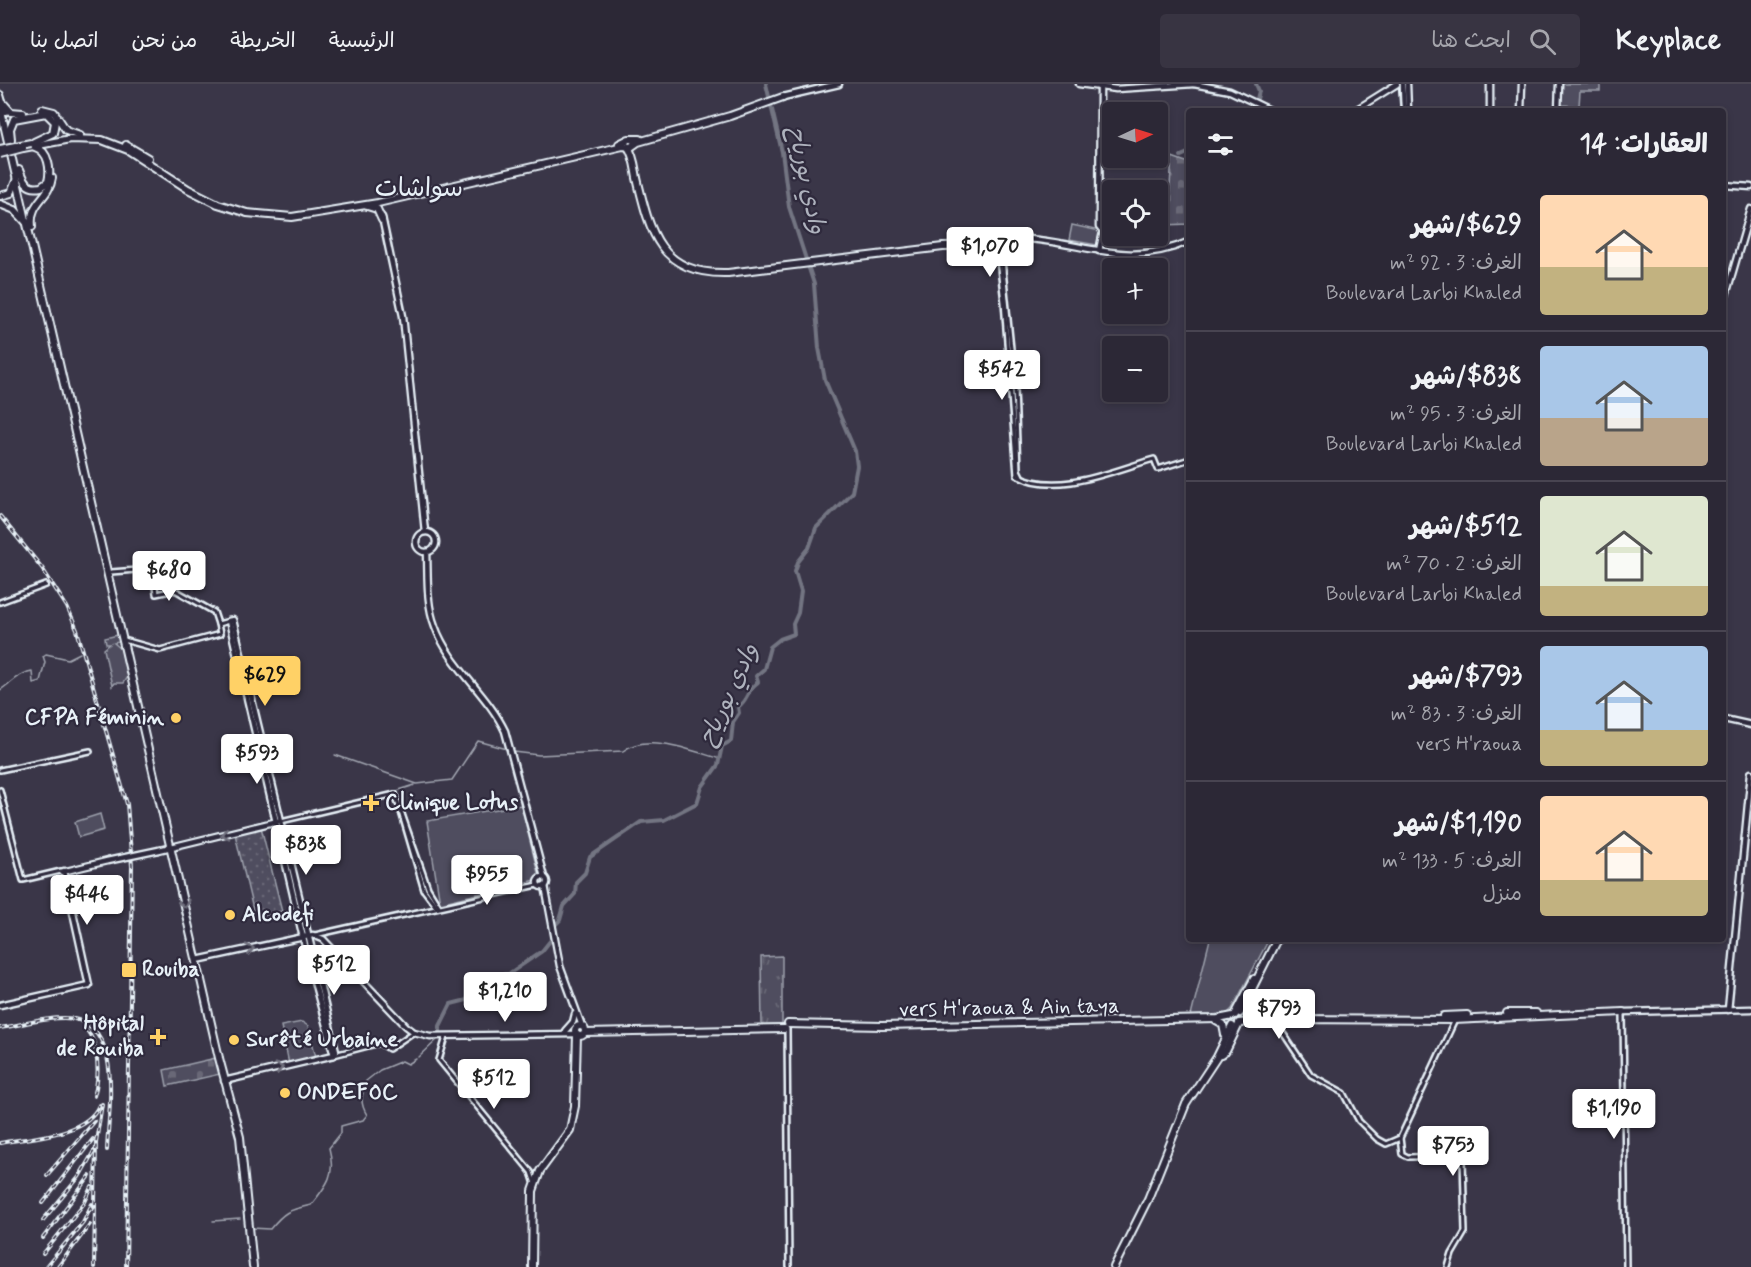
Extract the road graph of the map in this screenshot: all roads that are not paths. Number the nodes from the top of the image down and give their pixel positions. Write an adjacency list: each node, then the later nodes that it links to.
1 (839, 84): 12 (main road)
2 (1079, 84): 10 (main road)
3 (1194, 84): 10 (main road); 15 (main road)
4 (1397, 84): 16 (main road)
5 (1402, 84): 17 (main road)
6 (1407, 84): 18 (main road)
7 (1490, 84): 19 (main road)
8 (1522, 84): 20 (main road)
9 (1558, 84): 21 (main road)
10 (1100, 88): 44 (main road)
11 (1, 97): 23 (highway); 25 (highway)
12 (779, 98): 14 (highway)
13 (0, 107): 25 (highway)
14 (744, 108): 24 (highway); 28 (highway)
15 (1265, 108)
16 (1362, 108)
17 (1406, 108)
18 (1406, 108)
19 (1490, 108)
20 (1521, 108)
21 (1556, 108)
22 (0, 119): 25 (highway)
23 (80, 135): 27 (highway); 36 (highway)
24 (647, 137): 28 (highway); 28 (highway)
25 (9, 140): 27 (highway); 31 (highway)
26 (60, 140): 27 (highway); 38 (highway); 41 (highway)
27 (29, 145): 29 (highway, bridge); 30 (highway, bridge); 31 (highway)
28 (627, 145): 35 (highway); 36 (highway); 46 (highway); 46 (highway)
29 (0, 149)
30 (0, 154)
31 (13, 156): 34 (highway); 41 (highway)
32 (1726, 185): 33 (main road)
33 (1751, 187)
34 (0, 196)
35 (391, 199): 36 (highway); 40 (highway)
36 (378, 201): 38 (highway); 40 (main road)
37 (0, 204): 41 (highway)
38 (360, 206): 40 (highway)
39 (1751, 208): 47 (main road)
40 (383, 220): 50 (main road)
41 (31, 229): 52 (highway); 57 (highway)
42 (1186, 242): 44 (main road)
43 (996, 243): 44 (main road); 45 (main road); 46 (highway); 48 (street)
44 (1099, 251)
45 (1002, 259): 48 (street)
46 (805, 263)
47 (1726, 295)
48 (1013, 389): 49 (street)
49 (1186, 460)
50 (425, 532): 51 (main road); 51 (main road)
51 (427, 552): 67 (main road)
52 (111, 572): 56 (street); 57 (highway)
53 (46, 585): 54 (street)
54 (0, 602)
55 (229, 621): 56 (street); 64 (main road)
56 (218, 624): 57 (street)
57 (124, 640): 65 (highway)
58 (1726, 719): 59 (main road)
59 (1750, 724)
60 (90, 751): 61 (street)
61 (0, 770)
62 (1751, 773): 78 (main road)
63 (0, 790): 66 (street)
64 (279, 821): 65 (main road, one-way to 65); 68 (street); 69 (main road)
65 (172, 846): 66 (main road, bridge); 72 (highway, one-way to 72)
66 (62, 871): 75 (main road)
67 (539, 883): 68 (street); 71 (main road)
68 (437, 906): 69 (street)
69 (308, 936): 72 (main road, one-way to 69); 94 (main road); 100 (main road)
70 (1274, 942): 73 (highway)
71 (556, 944): 80 (main road); 91 (main road)
72 (197, 960): 102 (highway)
73 (1257, 976): 74 (highway); 76 (highway); 88 (highway)
74 (1242, 1000): 86 (highway); 88 (highway)
75 (0, 1005)
76 (1246, 1007): 81 (highway); 88 (highway)
77 (1751, 1009): 78 (main road)
78 (1728, 1010): 79 (main road)
79 (1623, 1012): 82 (highway); 85 (highway); 110 (street)
80 (575, 1014): 91 (main road); 95 (main road)
81 (1257, 1018): 82 (highway); 88 (highway)
82 (1452, 1018): 84 (highway); 85 (highway); 93 (street)
83 (1287, 1019): 84 (highway); 87 (highway); 92 (street)
84 (1440, 1019): 93 (street)
85 (1464, 1019): 93 (street)
86 (1216, 1020): 88 (highway); 90 (highway); 98 (highway)
87 (1266, 1020): 89 (highway); 92 (street)
88 (1236, 1021): 89 (highway); 89 (highway); 98 (highway); 101 (highway)
89 (1250, 1021)
90 (786, 1027): 91 (highway); 107 (street)
91 (582, 1030): 96 (main road); 99 (highway); 99 (highway)
92 (1281, 1030): 103 (street)
93 (1452, 1030): 103 (street)
94 (414, 1032): 97 (main road); 100 (street)
95 (558, 1032): 96 (main road); 97 (main road)
96 (566, 1032): 99 (highway)
97 (446, 1035): 104 (street)
98 (1225, 1035): 101 (highway)
99 (579, 1045): 104 (highway); 106 (highway)
100 (334, 1055): 102 (main road, one-way to 100)
101 (1219, 1056): 108 (highway)
102 (224, 1081): 105 (highway)
103 (1400, 1138): 109 (street)
104 (535, 1183): 106 (highway)
105 (251, 1267)
106 (534, 1267)
107 (789, 1267)
108 (1115, 1267)
109 (1448, 1267)
110 (1626, 1267)

